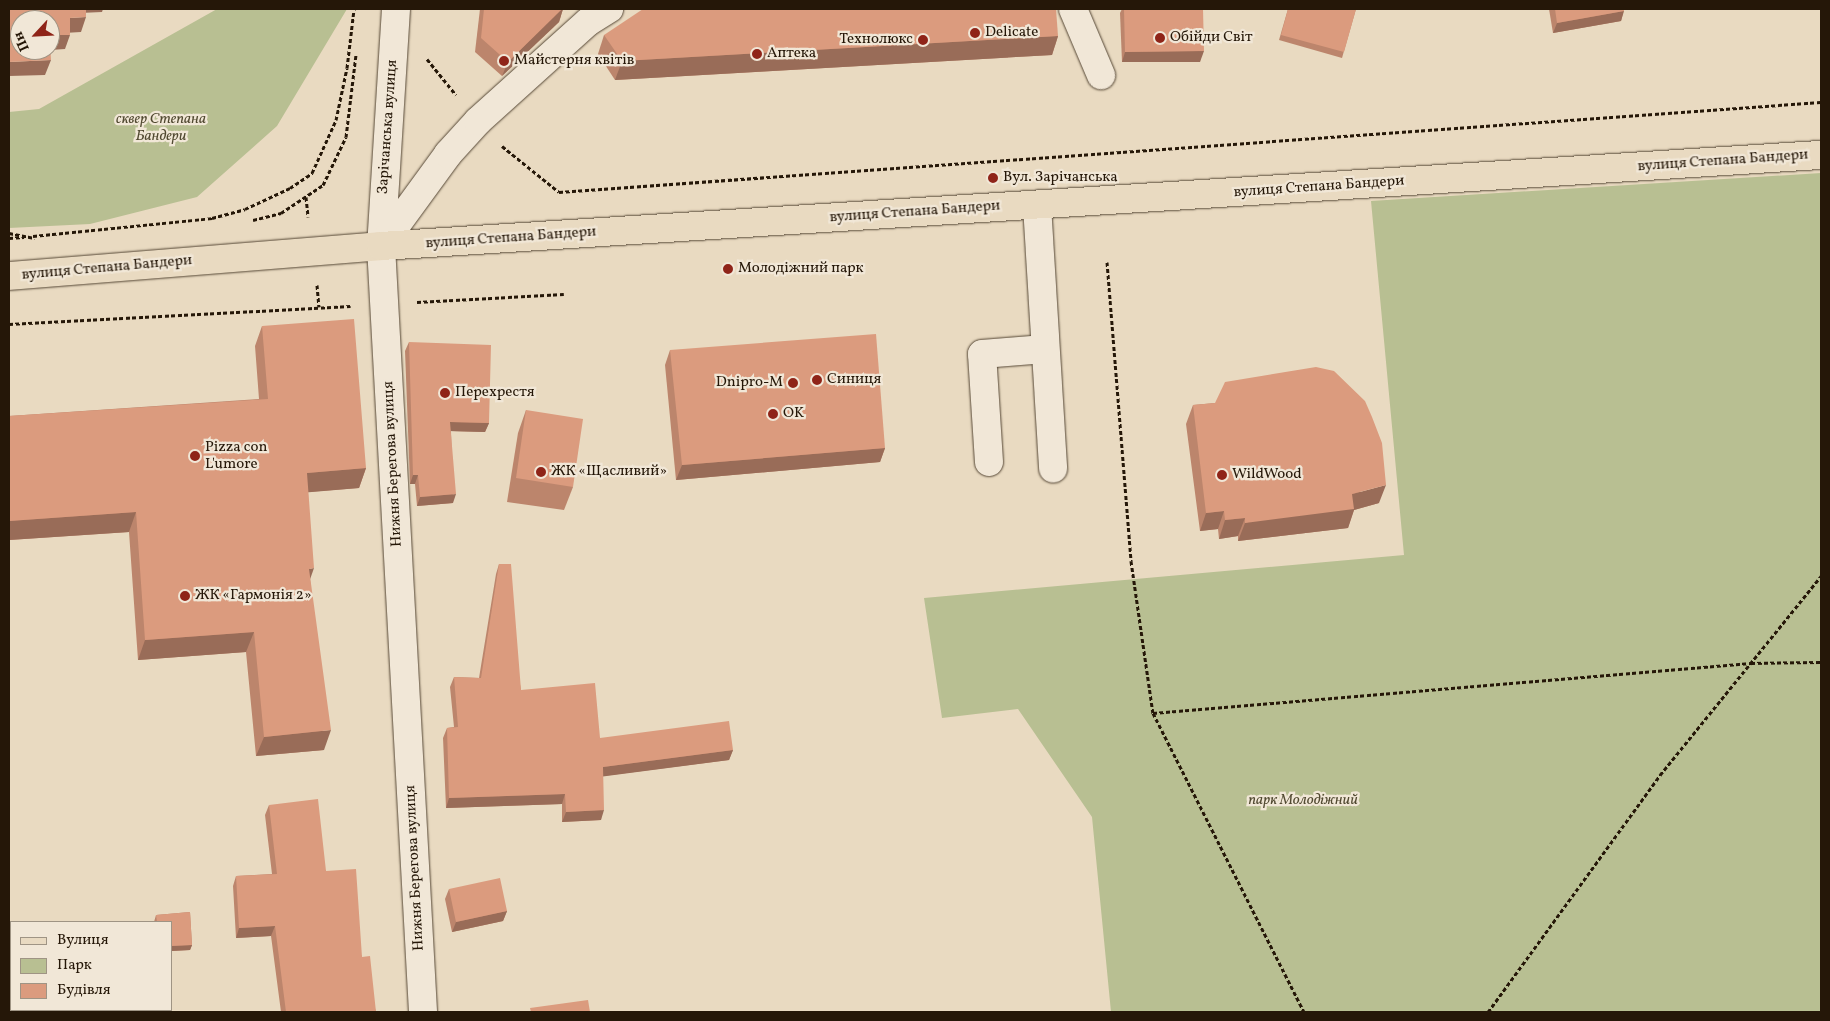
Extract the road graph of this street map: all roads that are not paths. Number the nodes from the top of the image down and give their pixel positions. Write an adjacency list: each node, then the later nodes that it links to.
1 (396, 9): 7 (street, Зарічанська вулиця)
2 (609, 9): 7 (street)
3 (1073, 9): 4 (street)
4 (1101, 75)
5 (1821, 155): 6 (main road, вулиця Степана Бандери)
6 (1037, 205): 7 (main road, вулиця Степана Бандери); 9 (street)
7 (381, 246): 8 (main road, вулиця Степана Бандери); 12 (street, Нижня Берегова вулиця)
8 (9, 276)
9 (1045, 349): 10 (street); 11 (street)
10 (989, 462)
11 (1053, 470)
12 (423, 1012)

